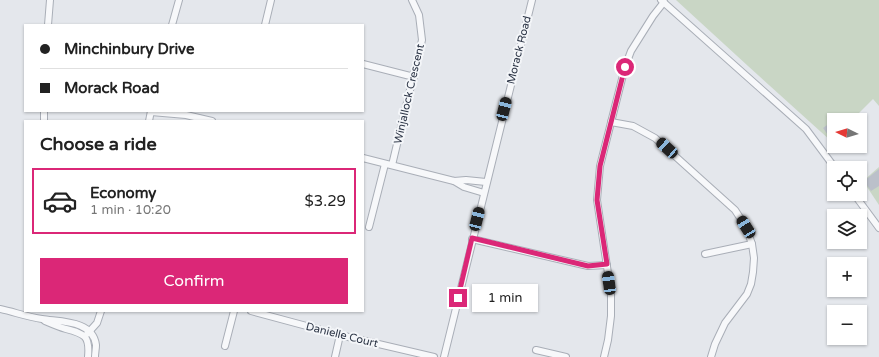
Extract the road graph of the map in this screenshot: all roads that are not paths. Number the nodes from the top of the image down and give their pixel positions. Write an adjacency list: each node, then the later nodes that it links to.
1 (50, 0): 7 (street)
2 (178, 0): 8 (street)
3 (271, 0): 9 (street)
4 (532, 0): 22 (street, Morack Road)
5 (414, 1): 11 (street, Winjallock Crescent)
6 (663, 1): 16 (street); 18 (street)
7 (48, 24)
8 (172, 24)
9 (264, 24)
10 (364, 64): 11 (street)
11 (414, 77): 20 (street, Winjallock Crescent)
12 (151, 112): 14 (street)
13 (182, 112): 14 (street)
14 (186, 115): 15 (street)
15 (208, 120)
16 (611, 122): 28 (street); 30 (street)
17 (364, 158): 19 (street)
18 (830, 161)
19 (385, 164): 20 (street); 25 (street)
20 (392, 165): 21 (street)
21 (454, 181): 22 (street); 23 (street)
22 (486, 182): 23 (street, Morack Road)
23 (484, 193): 27 (street, Morack Road)
24 (859, 201): 26 (street)
25 (369, 227)
26 (879, 228)
27 (472, 238): 30 (street); 43 (street, Morack Road)
28 (752, 244): 29 (street); 46 (street)
29 (705, 254)
30 (607, 264): 45 (street)
31 (0, 309): 35 (street)
32 (101, 312): 35 (street)
33 (234, 312): 37 (street)
34 (255, 312): 36 (street, Danielle Court)
35 (87, 334): 39 (street); 40 (street)
36 (340, 335): 41 (street); 42 (street, Danielle Court)
37 (226, 346)
38 (536, 350): 44 (street)
39 (88, 357)
40 (95, 357)
41 (335, 357)
42 (434, 357)
43 (444, 357)
44 (566, 357)
45 (604, 357)
46 (711, 357)

